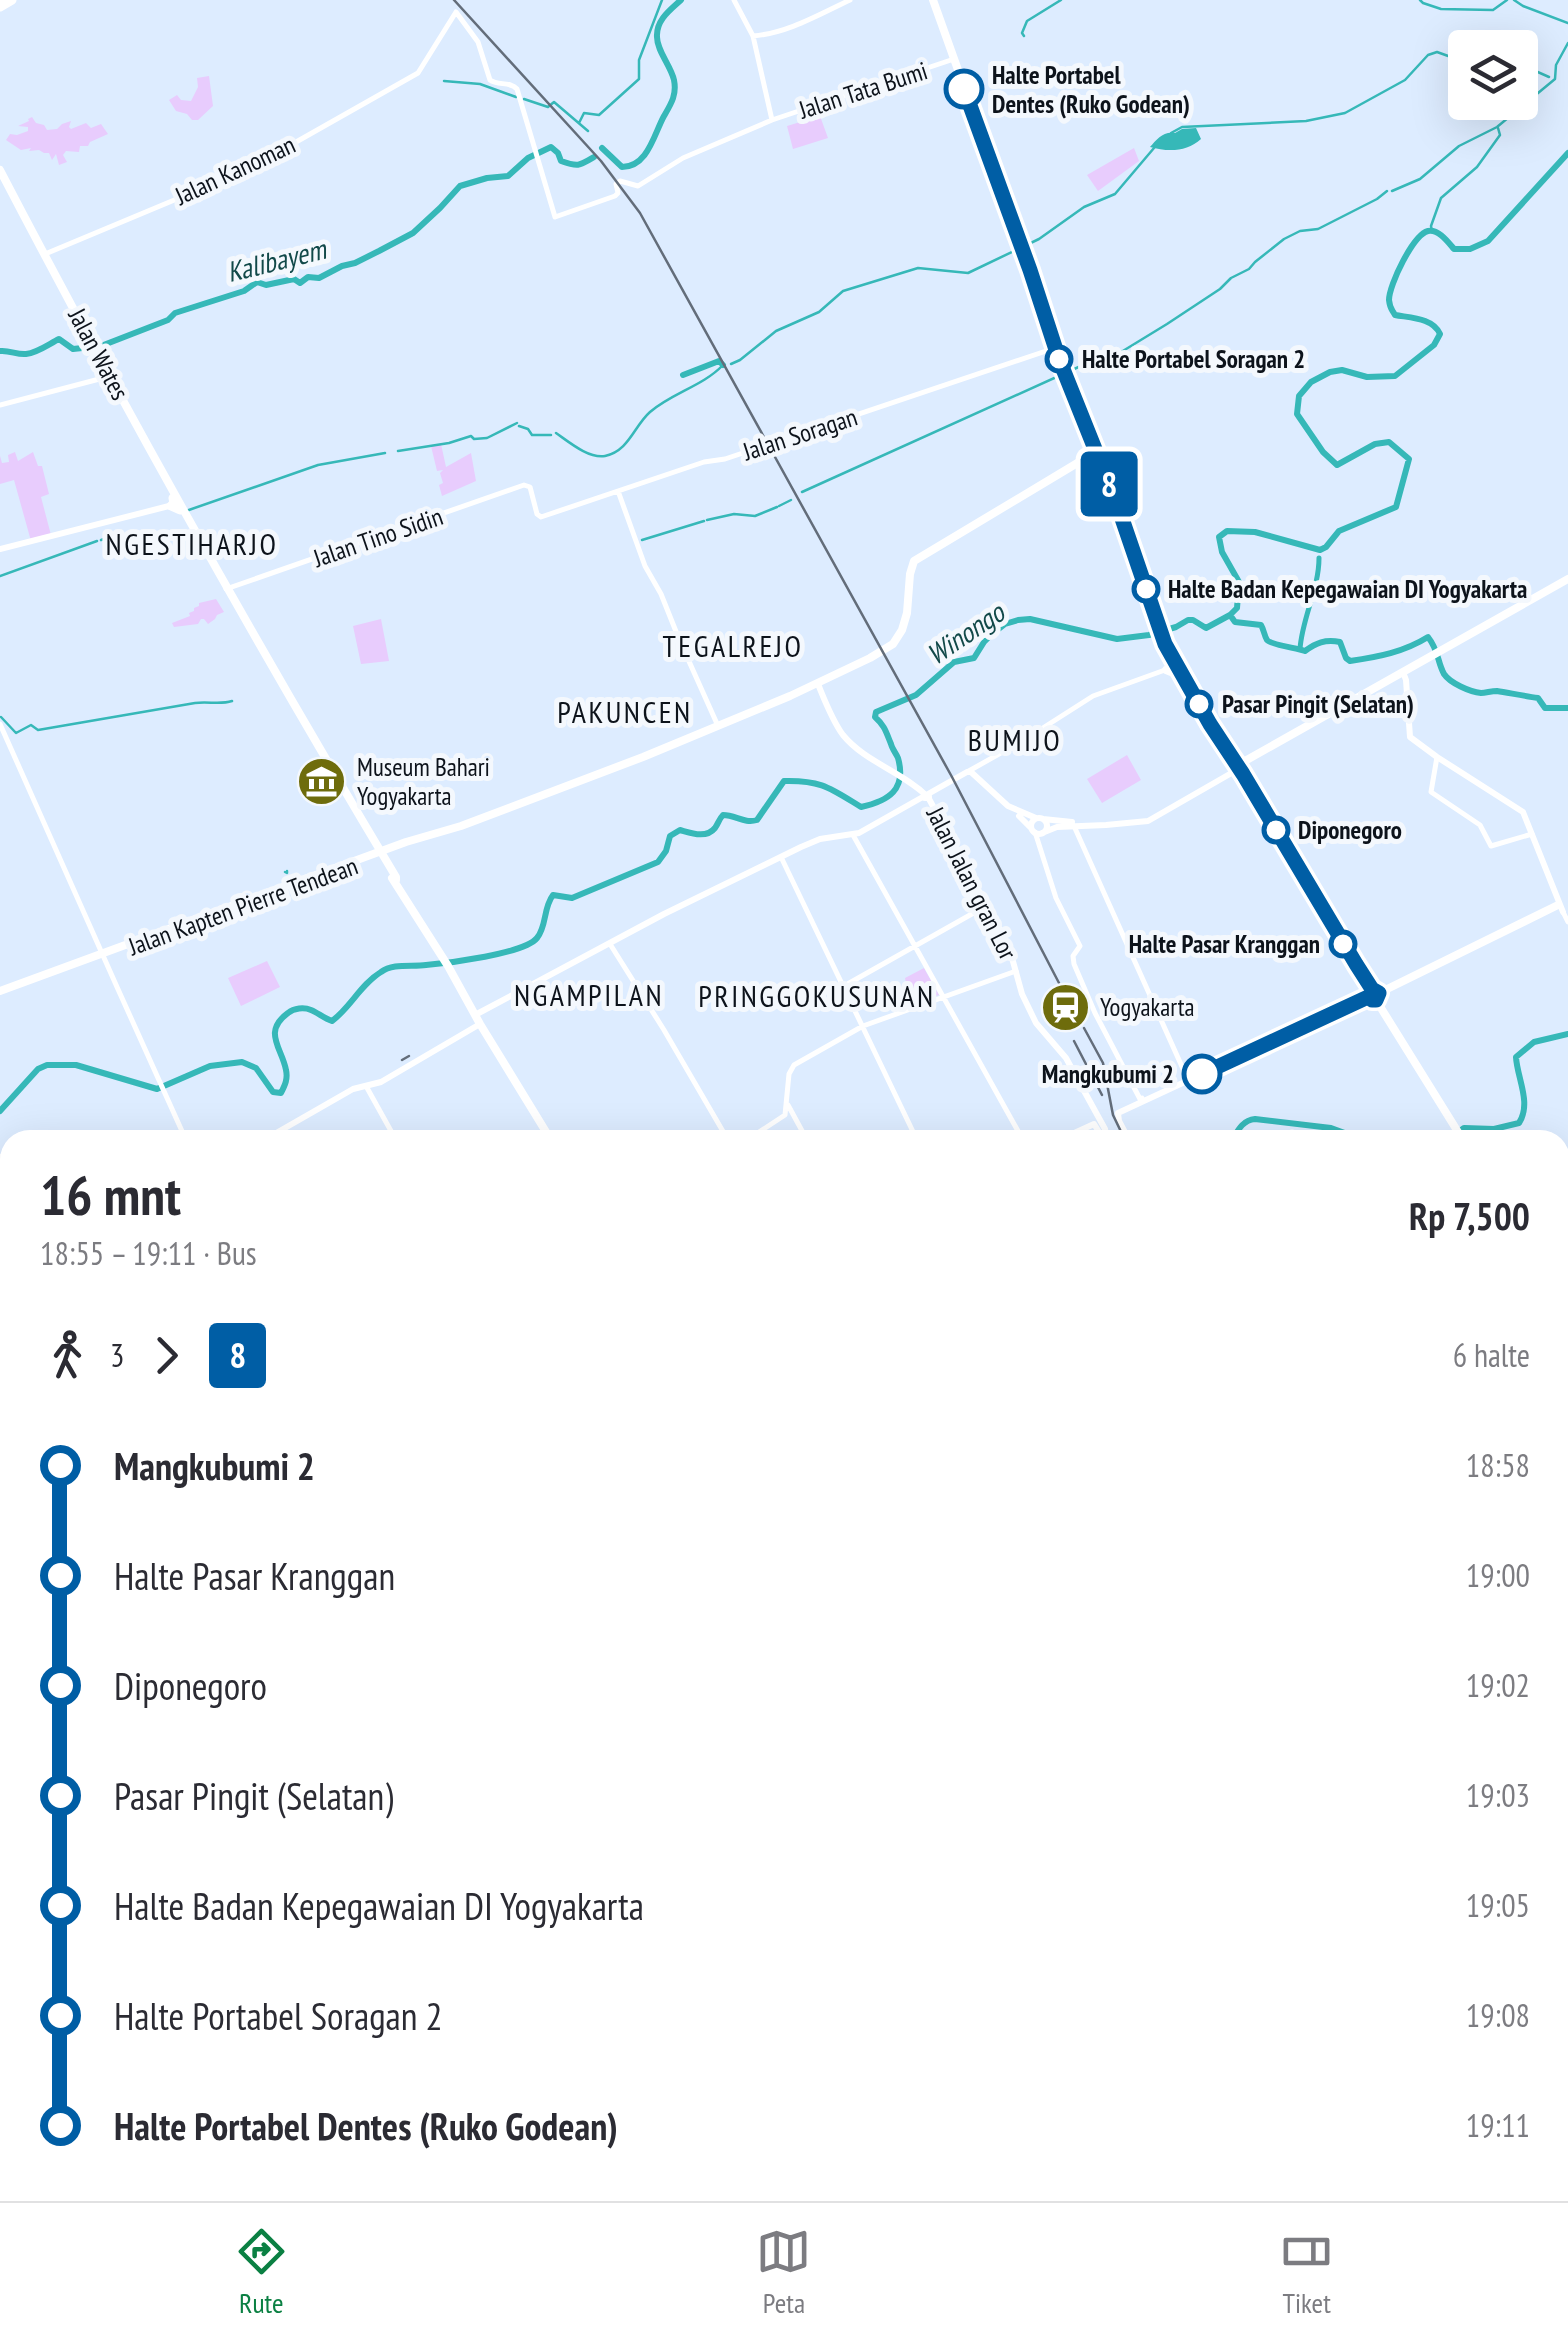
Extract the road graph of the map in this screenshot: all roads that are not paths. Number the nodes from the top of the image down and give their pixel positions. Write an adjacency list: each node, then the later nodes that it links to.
1 (734, 0): 4 (street)
2 (850, 0): 4 (street)
3 (932, 0): 5 (main road)
4 (753, 36): 6 (street)
5 (954, 59): 6 (street, Jalan Tata Bumi); 10 (main road)
6 (772, 120): 8 (street, Jalan Tata Bumi)
7 (2, 180): 9 (main road, Jalan Wates); 11 (main road, Jalan Wates)
8 (618, 182): 9 (street, Jalan Kanoman)
9 (45, 254): 11 (main road, Jalan Wates)
10 (1049, 325): 12 (main road); 14 (main road)
11 (83, 328): 13 (main road, Jalan Wates)
12 (1055, 348): 14 (main road); 19 (street, Jalan Soragan)
13 (96, 353): 15 (main road, Jalan Wates); 20 (main road, Jalan Wates)
14 (1062, 364): 17 (main road)
15 (108, 376): 16 (street); 20 (main road, Jalan Wates)
16 (0, 405)
17 (1093, 452): 24 (main road); 26 (main road, Jalan Kapten Pierre Tendean)
18 (530, 487): 19 (street, Jalan Soragan); 23 (street, Jalan Tino Sidin)
19 (618, 491): 28 (street)
20 (176, 504): 21 (main road); 23 (main road, Jalan Wates)
21 (0, 550)
22 (1568, 580): 25 (main road)
23 (226, 589): 38 (main road, Jalan Wates)
24 (1171, 666): 30 (main road); 31 (street)
25 (1404, 673): 29 (main road); 30 (main road)
26 (818, 684): 28 (main road, Jalan Kapten Pierre Tendean); 32 (main road)
27 (0, 724): 45 (street)
28 (718, 726): 38 (main road, Jalan Kapten Pierre Tendean)
29 (1437, 757): 36 (main road); 36 (street)
30 (1236, 768): 33 (main road); 34 (main road); 49 (main road)
31 (970, 773): 32 (main road); 33 (main road)
32 (926, 796): 35 (main road); 37 (main road); 40 (main road, Jalan Jalan gran Lor)
33 (1040, 819): 35 (main road); 35 (main road)
34 (1074, 826): 35 (main road); 53 (street)
35 (1036, 831): 56 (street)
36 (1531, 834): 41 (main road)
37 (853, 835): 39 (main road); 44 (street)
38 (379, 853): 45 (main road, Jalan Kapten Pierre Tendean); 51 (main road, Jalan Wates)
39 (781, 857): 43 (main road); 47 (street)
40 (986, 906): 44 (street); 46 (main road, Jalan Jalan gran Lor)
41 (1562, 906): 42 (street); 49 (main road)
42 (1568, 922)
43 (610, 944): 51 (main road); 62 (street)
44 (915, 947): 47 (street); 50 (street)
45 (102, 956): 48 (main road, Jalan Kapten Pierre Tendean); 58 (street)
46 (1016, 971): 50 (street); 57 (main road, Jalan Jalan gran Lor)
47 (844, 986): 52 (street)
48 (0, 993)
49 (1373, 994): 53 (main road); 70 (main road)
50 (942, 996): 52 (street); 66 (street)
51 (478, 1020): 54 (main road); 61 (main road, Jalan Wates)
52 (863, 1026): 55 (street); 65 (street)
53 (1188, 1079): 56 (main road)
54 (368, 1089): 59 (main road); 60 (street)
55 (787, 1102): 63 (street); 64 (street)
56 (1137, 1102): 69 (main road)
57 (1097, 1123): 67 (main road); 68 (main road, Jalan Jalan gran Lor)
58 (182, 1130)
59 (281, 1130)
60 (391, 1130)
61 (545, 1130)
62 (722, 1130)
63 (764, 1130)
64 (801, 1130)
65 (912, 1130)
66 (1016, 1130)
67 (1081, 1130)
68 (1100, 1130)
69 (1125, 1130)
70 (1456, 1130)

